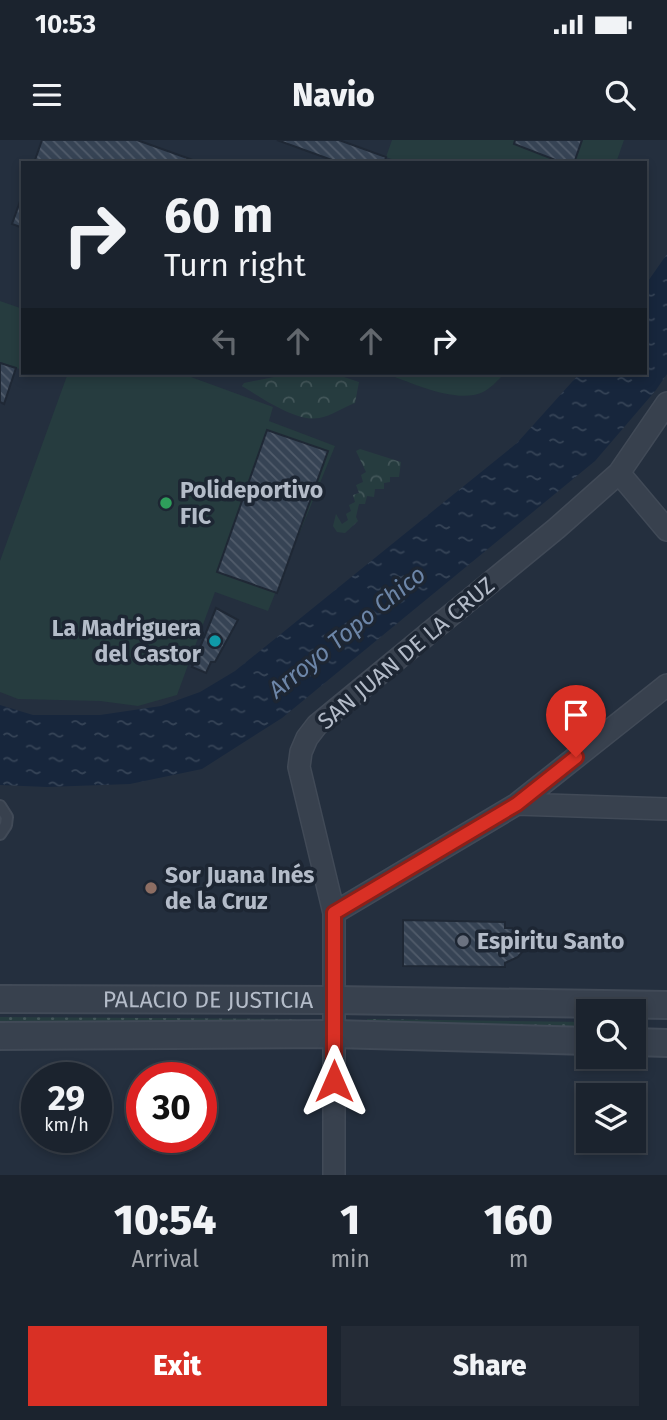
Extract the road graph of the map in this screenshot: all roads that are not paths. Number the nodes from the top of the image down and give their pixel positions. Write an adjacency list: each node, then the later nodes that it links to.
1 (667, 403): 2 (street, SAN JUAN DE LA CRUZ)
2 (620, 473): 3 (street); 9 (street, SAN JUAN DE LA CRUZ)
3 (667, 530)
4 (667, 685): 5 (street)
5 (517, 804): 7 (street); 9 (street)
6 (0, 806): 8 (lane)
7 (667, 808)
8 (0, 834)
9 (334, 913): 11 (street, SAN JUAN DE LA CRUZ)
10 (0, 999): 11 (street, PALACIO DE JUSTICIA)
11 (335, 1000): 12 (street, PALACIO DE JUSTICIA); 13 (street, SAN JUAN DE LA CRUZ)
12 (667, 1005)
13 (334, 1034): 14 (street, PALACIO DE JUSTICIA); 15 (street, PALACIO DE JUSTICIA); 18 (street, SAN JUAN DE LA CRUZ)
14 (0, 1036)
15 (576, 1041)
16 (646, 1042): 17 (street)
17 (667, 1043)
18 (334, 1175)

